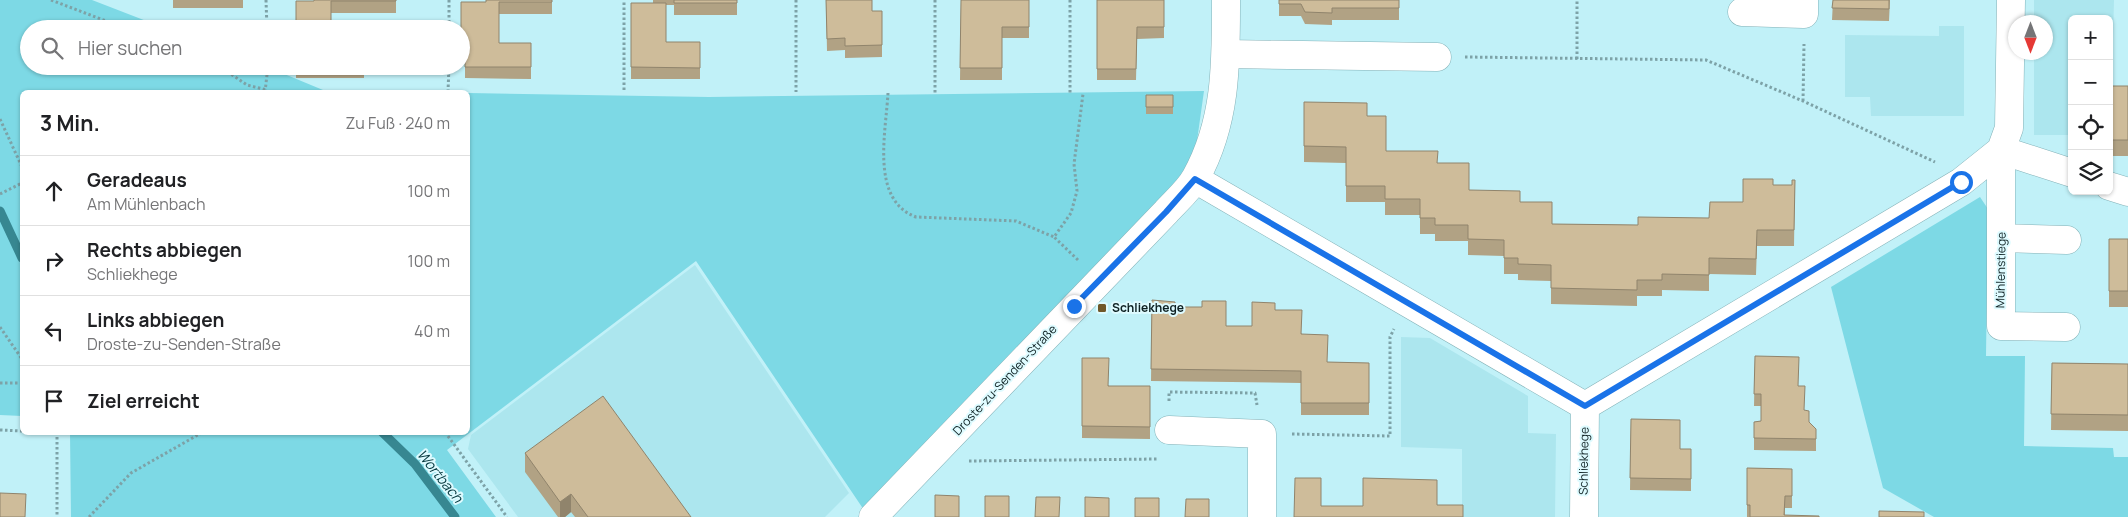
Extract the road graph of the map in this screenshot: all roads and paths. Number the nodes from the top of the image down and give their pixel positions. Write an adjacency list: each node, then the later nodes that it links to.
1 (52, 0): 13 (path)
2 (266, 0): 14 (path)
3 (449, 0): 15 (path)
4 (624, 0): 25 (path)
5 (796, 0): 26 (path)
6 (935, 0): 28 (path)
7 (1070, 0): 29 (path)
8 (1226, 0): 16 (street, Droste-zu-Senden-Straße)
9 (1577, 0): 18 (path)
10 (2011, 0): 33 (street)
11 (1804, 7): 12 (street); 31 (path)
12 (1742, 12)
13 (104, 20)
14 (267, 20)
15 (449, 20)
16 (1226, 54): 17 (street); 36 (street, Droste-zu-Senden-Straße)
17 (1437, 57): 18 (path)
18 (1577, 59): 31 (path)
19 (233, 75): 22 (path)
20 (267, 75): 23 (path)
21 (449, 75): 24 (path)
22 (263, 90)
23 (266, 90)
24 (448, 90)
25 (624, 90)
26 (796, 92)
27 (888, 93): 42 (path)
28 (935, 93)
29 (1070, 93)
30 (1083, 94): 42 (path)
31 (1803, 101): 37 (path)
32 (0, 119): 34 (path)
33 (2001, 150): 35 (street); 37 (street); 43 (street, Mühlenstiege)
34 (20, 163)
35 (2068, 173)
36 (1195, 179): 51 (street); 61 (street, Droste-zu-Senden-Straße)
37 (1961, 182): 51 (street)
38 (20, 184): 41 (path)
39 (2113, 187): 40 (street)
40 (2128, 192)
41 (0, 194)
42 (1054, 237): 45 (path)
43 (2002, 238): 44 (street); 46 (street, Mühlenstiege)
44 (2067, 240)
45 (1085, 266)
46 (2066, 326)
47 (0, 327): 48 (path)
48 (20, 356)
49 (0, 383): 50 (path)
50 (20, 383)
51 (1585, 406): 63 (street, Schliekhege)
52 (0, 430): 54 (path)
53 (1169, 430): 62 (street)
54 (20, 431)
55 (57, 435): 58 (path)
56 (198, 435): 59 (path)
57 (446, 435): 60 (path)
58 (57, 517)
59 (89, 517)
60 (507, 517)
61 (873, 517)
62 (1262, 517)
63 (1584, 517)

